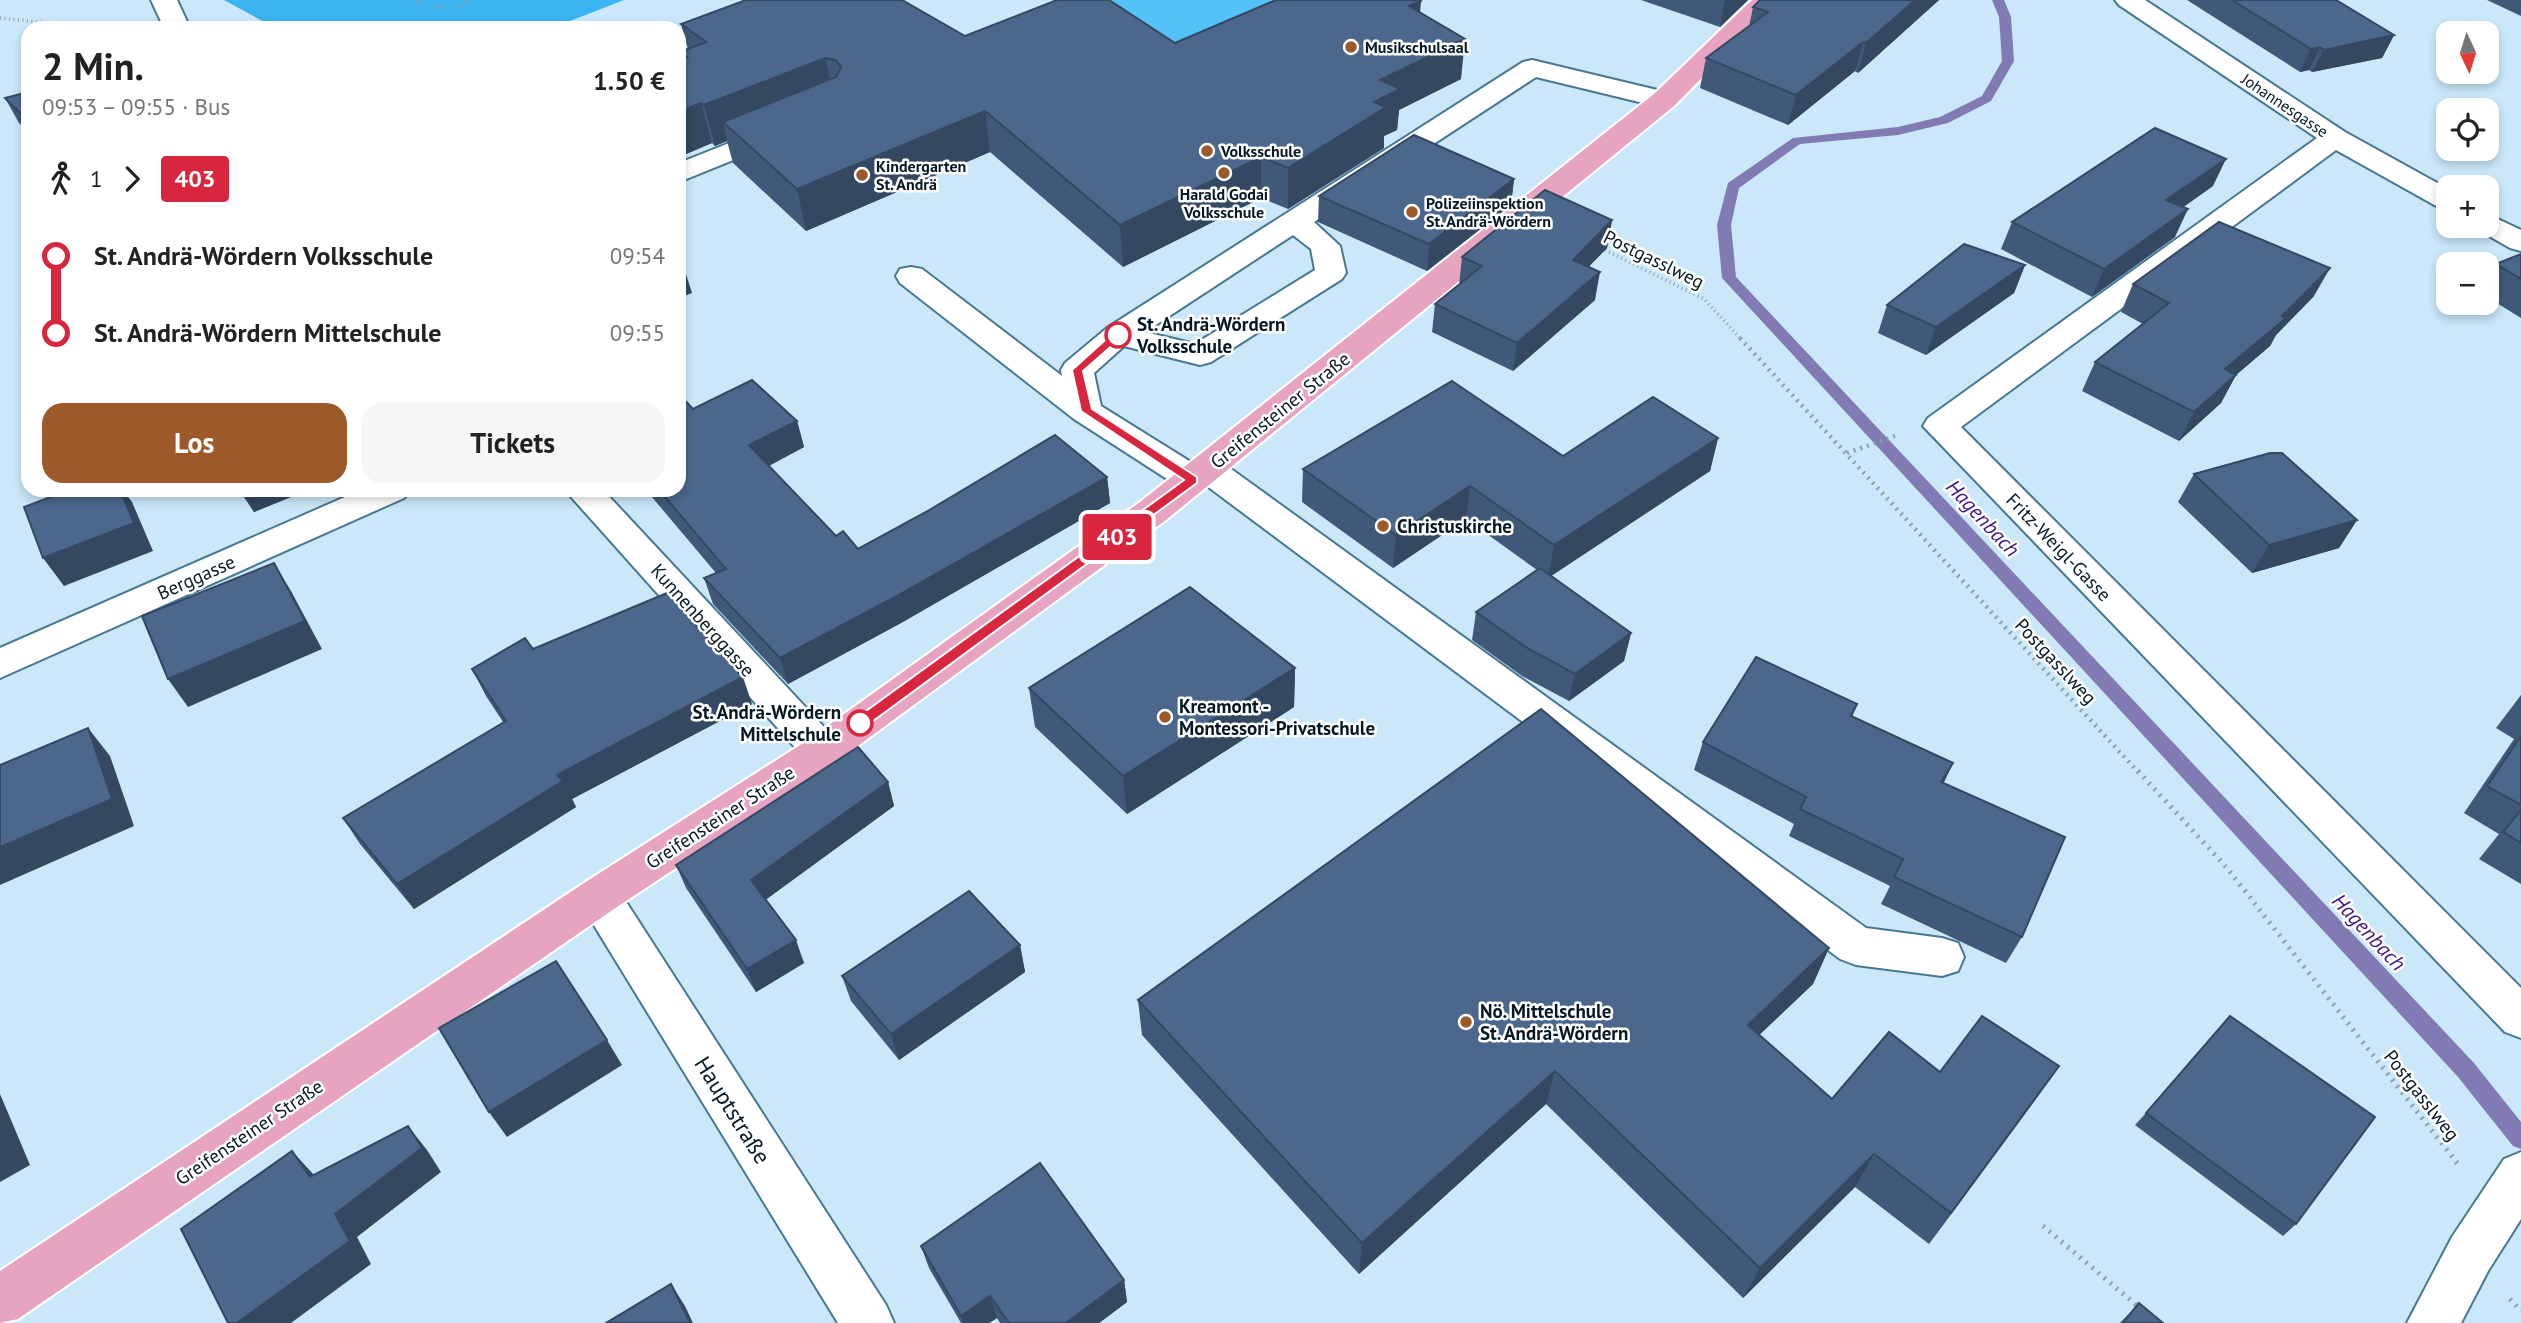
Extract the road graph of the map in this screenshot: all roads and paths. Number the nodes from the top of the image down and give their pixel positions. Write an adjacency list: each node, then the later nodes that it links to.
1 (164, 0): 8 (street)
2 (407, 0): 3 (path)
3 (477, 0)
4 (1766, 0): 9 (main road, Greifensteiner Straße)
5 (2127, 0): 11 (street, Johannesgasse)
6 (0, 18): 7 (path)
7 (30, 21)
8 (174, 21)
9 (1664, 100): 14 (main road, Greifensteiner Straße); 15 (street)
10 (807, 120): 12 (street)
11 (2335, 138): 13 (street, Johannesgasse); 30 (street, Fritz-Weigl-Gasse)
12 (686, 170)
13 (2436, 194)
14 (1524, 211): 22 (path, Postgasslweg); 23 (main road, Greifensteiner Straße)
15 (1294, 221): 19 (street); 19 (street)
16 (2499, 230): 17 (street)
17 (2521, 242)
18 (911, 276): 20 (street)
19 (1118, 335): 20 (street)
20 (1087, 411): 23 (street)
21 (1900, 434): 22 (path)
22 (1847, 453): 31 (path, Postgasslweg)
23 (1200, 474): 27 (main road, Greifensteiner Straße); 29 (street)
24 (376, 497): 26 (street, Berggasse)
25 (589, 497): 27 (street, Kunnenberggasse)
26 (0, 664)
27 (822, 751): 28 (main road, Greifensteiner Straße)
28 (599, 896): 33 (main road, Greifensteiner Straße); 35 (street, Hauptstraße)
29 (1942, 957)
30 (2521, 1018)
31 (2508, 1194): 36 (street)
32 (2043, 1226): 34 (path)
33 (0, 1301)
34 (2147, 1314)
35 (868, 1323)
36 (2432, 1323)

